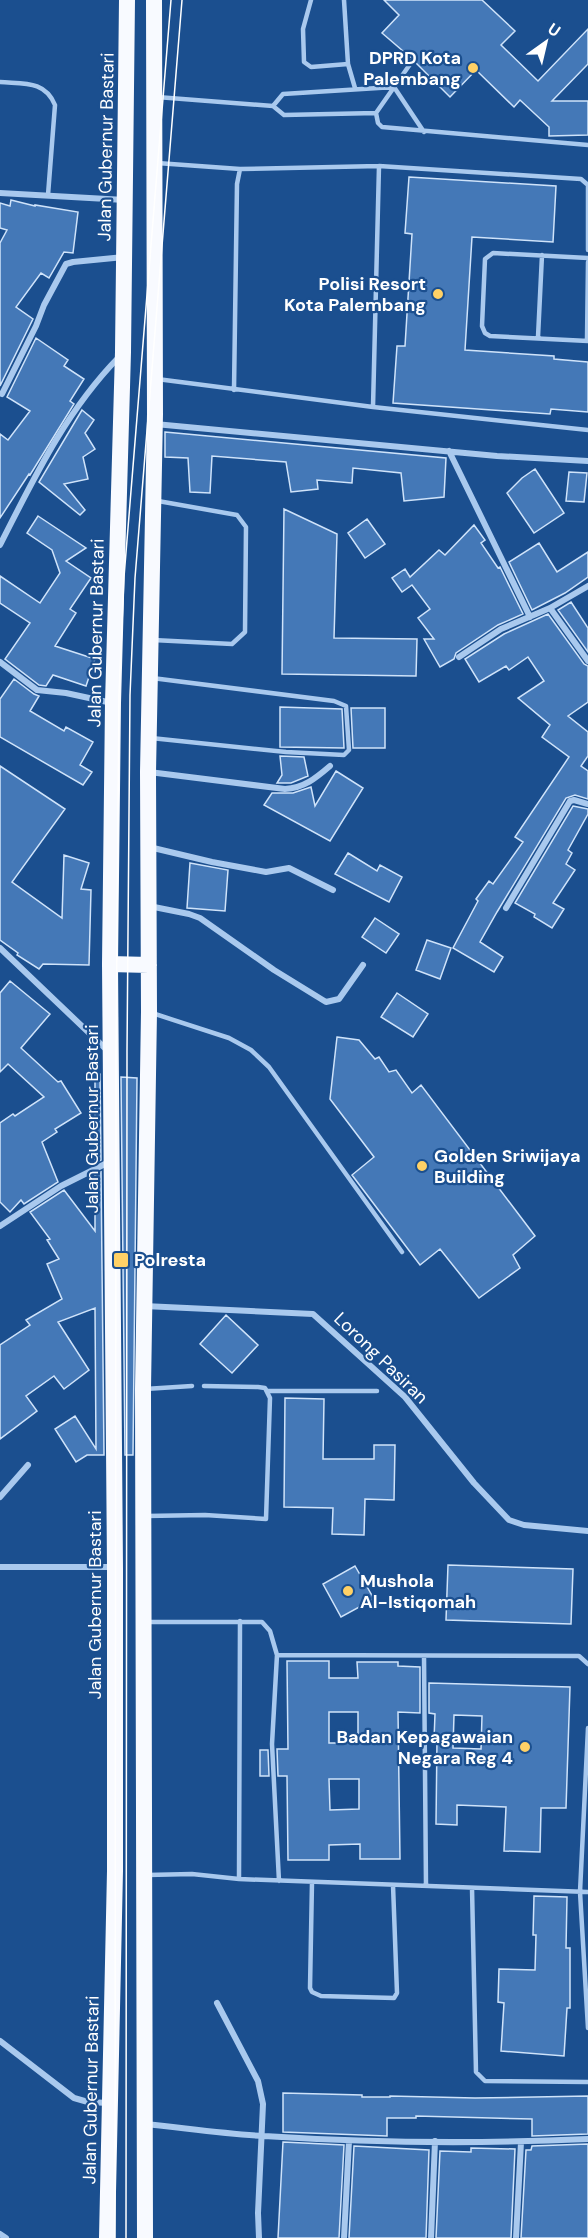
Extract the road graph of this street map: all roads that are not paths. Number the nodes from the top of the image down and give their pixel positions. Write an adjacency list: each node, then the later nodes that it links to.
1 (127, 0): 20 (highway, Jalan Gubernur Bastari)
2 (154, 0): 10 (highway)
3 (311, 0): 6 (lane)
4 (344, 0): 6 (lane)
5 (412, 60): 8 (lane)
6 (348, 64): 9 (lane)
7 (0, 82): 19 (lane)
8 (394, 87): 9 (lane); 12 (lane); 13 (lane)
9 (355, 88): 11 (lane)
10 (155, 96): 11 (lane); 15 (highway)
11 (273, 106): 12 (lane)
12 (376, 113): 13 (lane)
13 (424, 132): 14 (lane)
14 (588, 145)
15 (154, 163): 17 (lane); 28 (highway)
16 (379, 166): 17 (lane); 21 (lane); 31 (lane)
17 (240, 169): 29 (lane)
18 (0, 193): 19 (street)
19 (48, 195): 20 (street)
20 (125, 200): 23 (highway, Jalan Gubernur Bastari)
21 (588, 250)
22 (542, 255): 24 (lane); 25 (lane); 25 (lane)
23 (124, 257): 27 (highway, Jalan Gubernur Bastari); 30 (street)
24 (588, 260): 26 (lane)
25 (538, 337): 26 (lane)
26 (587, 340)
27 (123, 352): 37 (street); 46 (highway, Jalan Gubernur Bastari)
28 (154, 379): 29 (lane); 32 (highway)
29 (234, 390): 31 (lane)
30 (2, 394)
31 (373, 406): 33 (lane)
32 (154, 424): 34 (street); 36 (highway)
33 (588, 430)
34 (449, 451): 35 (street); 40 (street)
35 (588, 461)
36 (153, 500): 41 (highway); 41 (lane)
37 (0, 545)
38 (588, 586): 39 (street)
39 (550, 608): 40 (street); 43 (street)
40 (530, 617): 42 (street)
41 (150, 640): 45 (highway)
42 (459, 657)
43 (588, 661)
44 (0, 662): 46 (street)
45 (150, 677): 47 (highway); 47 (lane)
46 (113, 704): 56 (highway, Jalan Gubernur Bastari)
47 (148, 738): 49 (highway)
48 (330, 766): 49 (street)
49 (148, 772): 51 (highway)
50 (588, 804): 54 (street)
51 (148, 847): 52 (street); 53 (highway)
52 (333, 890)
53 (148, 906): 57 (highway); 58 (street)
54 (506, 908)
55 (0, 948): 60 (street)
56 (111, 964): 57 (highway); 60 (highway, Jalan Gubernur Bastari)
57 (149, 965): 59 (highway)
58 (363, 965)
59 (150, 1012): 63 (lane); 64 (highway)
60 (111, 1054): 61 (highway, Jalan Gubernur Bastari)
61 (111, 1160): 62 (street); 75 (highway, Jalan Gubernur Bastari)
62 (0, 1226)
63 (402, 1252)
64 (144, 1306): 67 (highway); 73 (street, Lorong Pasiran)
65 (192, 1386): 67 (lane)
66 (204, 1386): 69 (lane)
67 (143, 1389): 72 (highway)
68 (377, 1391): 69 (lane)
69 (268, 1392): 72 (lane)
70 (28, 1465): 71 (street)
71 (0, 1497)
72 (143, 1516): 77 (highway)
73 (588, 1531)
74 (0, 1567): 75 (street)
75 (115, 1568): 82 (highway, Jalan Gubernur Bastari)
76 (240, 1621): 77 (lane); 78 (lane); 84 (lane)
77 (143, 1623): 83 (highway)
78 (277, 1655): 79 (lane); 85 (lane)
79 (424, 1656): 80 (lane); 88 (lane)
80 (588, 1664)
81 (588, 1728): 90 (lane)
82 (115, 1871): 83 (highway); 97 (highway, Jalan Gubernur Bastari)
83 (144, 1874): 84 (lane); 98 (highway)
84 (239, 1879): 85 (lane)
85 (279, 1881): 86 (lane)
86 (312, 1882): 87 (lane); 87 (lane)
87 (393, 1885): 88 (lane)
88 (426, 1886): 89 (lane)
89 (472, 1888): 90 (lane); 96 (lane)
90 (580, 1892): 91 (lane); 92 (lane)
91 (588, 1892)
92 (587, 1983): 94 (lane)
93 (217, 2003): 99 (street)
94 (588, 2028)
95 (0, 2042): 97 (street)
96 (588, 2082)
97 (110, 2103): 106 (highway, Jalan Gubernur Bastari)
98 (145, 2124): 99 (street); 107 (highway)
99 (261, 2136): 101 (street); 108 (street)
100 (588, 2139): 103 (street)
101 (349, 2141): 102 (street); 109 (street)
102 (435, 2141): 103 (street); 110 (street)
103 (521, 2142): 111 (street)
104 (0, 2234): 105 (street)
105 (6, 2238)
106 (107, 2238)
107 (145, 2238)
108 (259, 2238)
109 (344, 2238)
110 (431, 2238)
111 (516, 2238)

